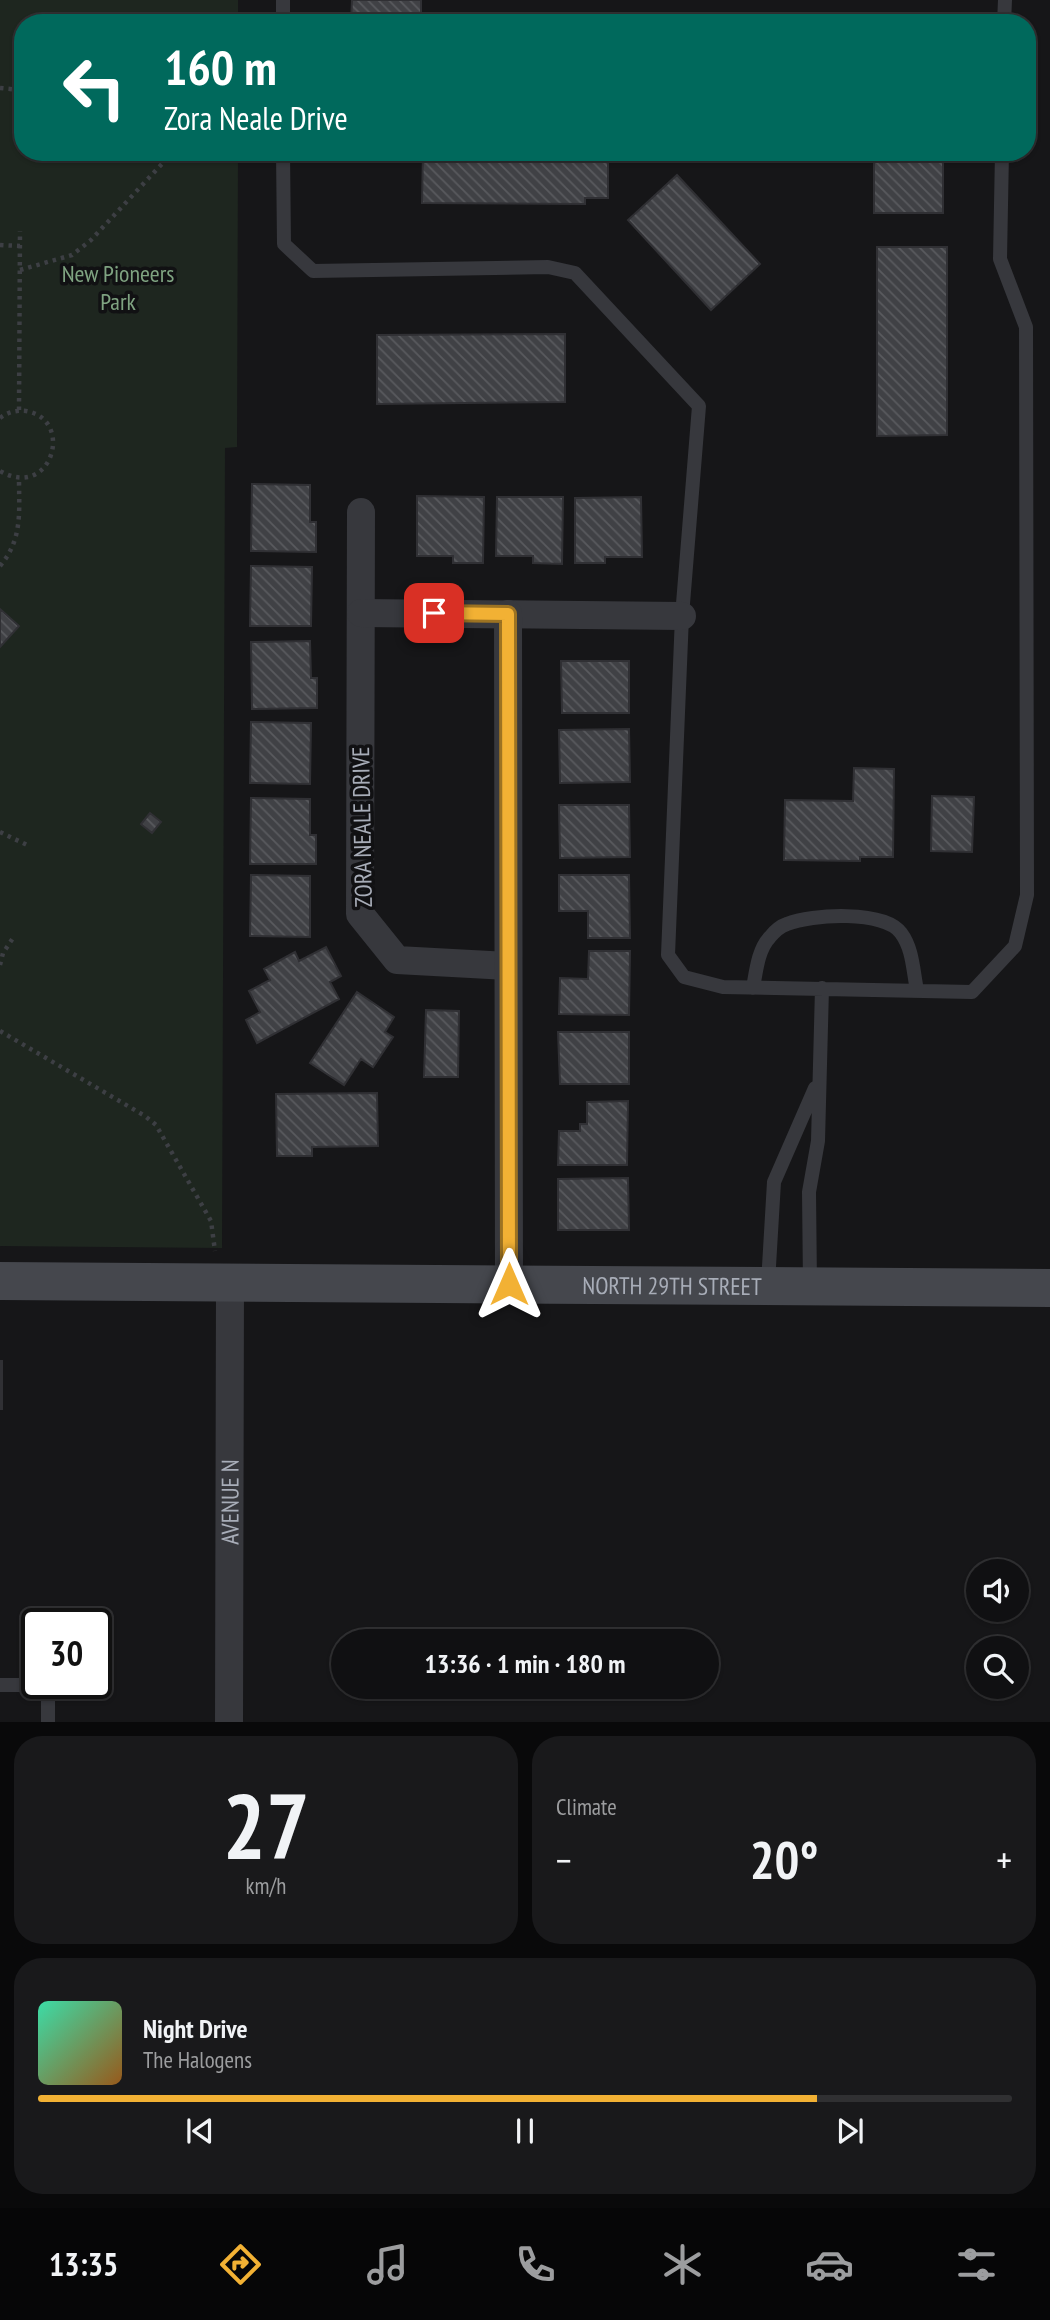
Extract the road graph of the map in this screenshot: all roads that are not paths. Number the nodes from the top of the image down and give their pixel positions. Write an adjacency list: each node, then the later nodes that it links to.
1 (283, 161): 6 (lane)
2 (1002, 161): 10 (lane)
3 (361, 512): 4 (street, ZORA NEALE DRIVE)
4 (361, 613): 5 (street); 7 (street, ZORA NEALE DRIVE)
5 (508, 614): 6 (street); 7 (street)
6 (682, 616): 8 (lane)
7 (508, 966): 14 (street)
8 (753, 988): 9 (lane); 10 (lane)
9 (822, 988): 10 (lane); 11 (lane)
10 (916, 990)
11 (818, 1080): 15 (lane); 16 (lane)
12 (223, 1267): 13 (street, NORTH 29TH STREET); 14 (street, NORTH 29TH STREET); 20 (street, AVENUE N)
13 (0, 1281)
14 (509, 1284): 15 (street, NORTH 29TH STREET)
15 (767, 1287): 16 (street, NORTH 29TH STREET)
16 (810, 1287): 17 (street, NORTH 29TH STREET)
17 (1050, 1288)
18 (0, 1685): 19 (lane)
19 (48, 1721)
20 (229, 1721)

